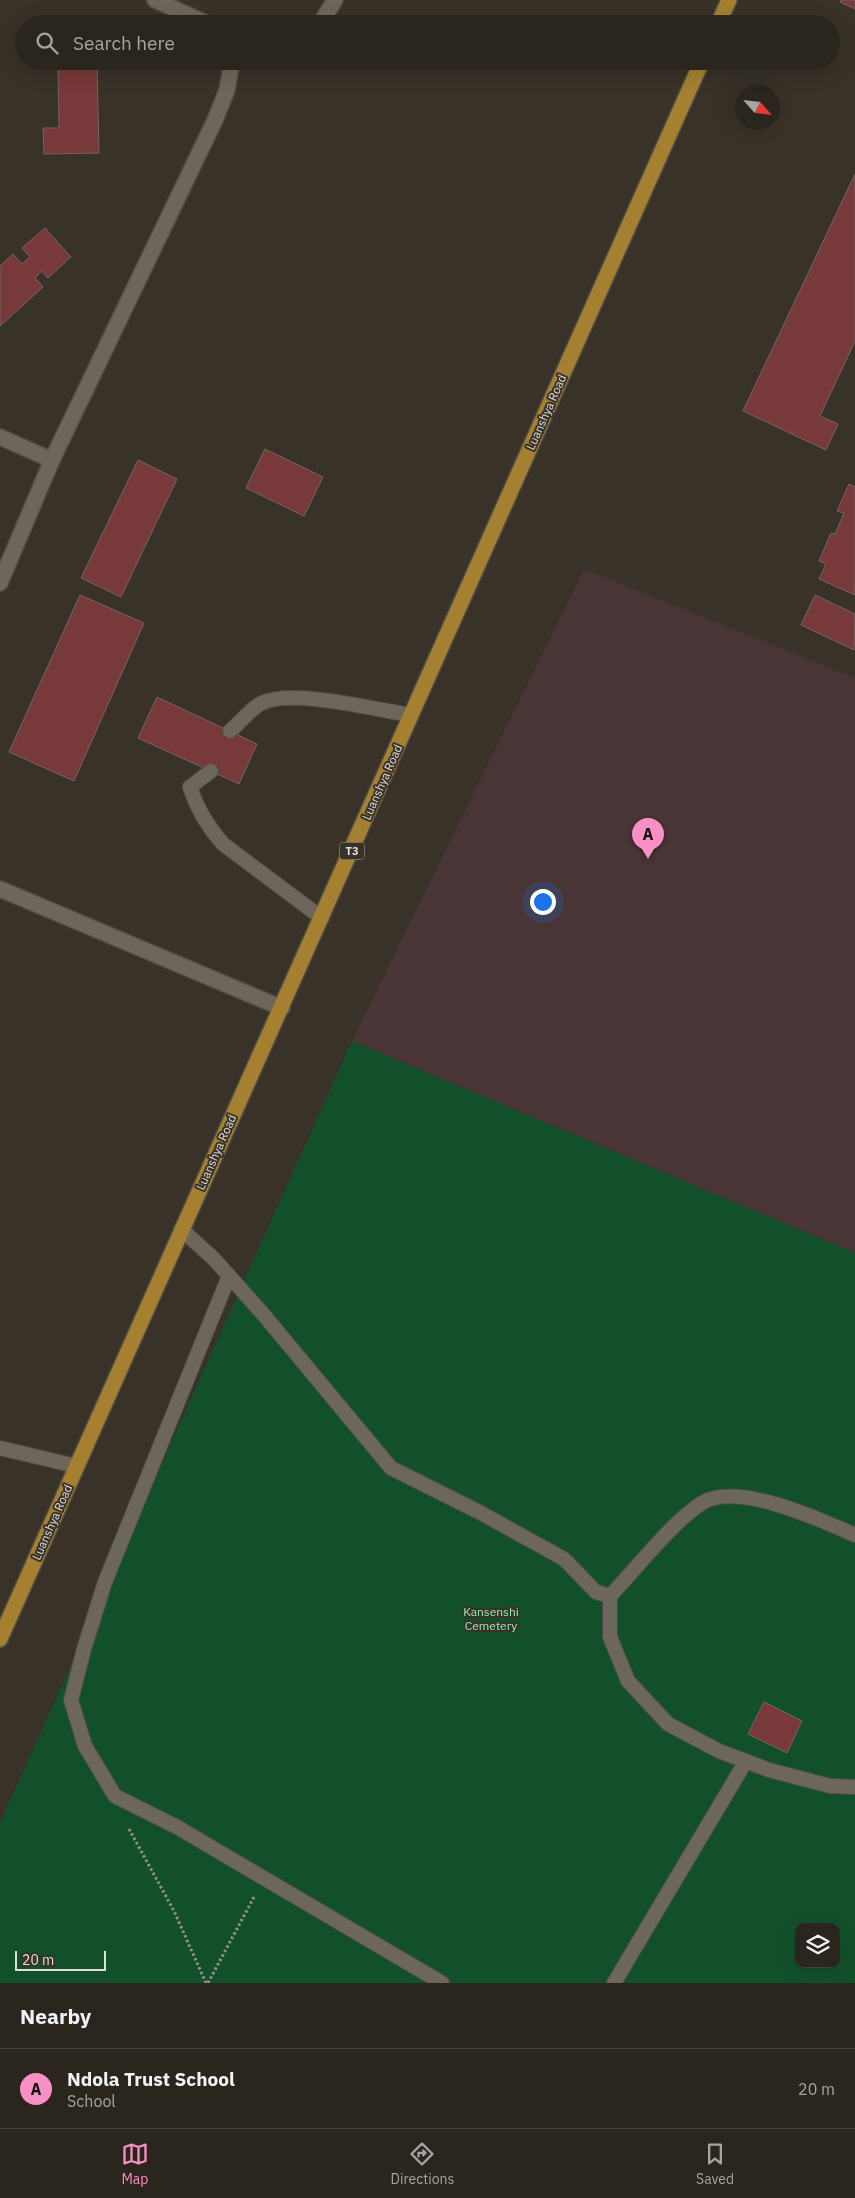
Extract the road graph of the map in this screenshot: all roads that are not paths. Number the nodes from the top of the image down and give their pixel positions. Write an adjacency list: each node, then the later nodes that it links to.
1 (155, 0): 4 (street)
2 (335, 0): 5 (street)
3 (729, 0): 6 (highway)
4 (188, 15)
5 (326, 15)
6 (722, 15)
7 (234, 70): 10 (street)
8 (698, 70): 12 (highway, Luanshya Road / T3)
9 (0, 437): 10 (street)
10 (52, 460): 11 (street)
11 (0, 583)
12 (411, 716): 13 (lane); 16 (highway, Luanshya Road / T3)
13 (230, 731)
14 (211, 772): 16 (lane)
15 (0, 889): 17 (street)
16 (322, 918): 17 (highway, Luanshya Road / T3)
17 (282, 1008): 18 (highway, Luanshya Road / T3)
18 (181, 1229): 19 (lane); 21 (highway, Luanshya Road / T3)
19 (229, 1276): 23 (lane); 28 (lane)
20 (0, 1448): 21 (lane)
21 (76, 1466): 24 (highway, Luanshya Road / T3)
22 (855, 1535): 23 (lane)
23 (610, 1596): 26 (lane)
24 (3, 1622): 25 (highway, Luanshya Road / T3)
25 (0, 1639)
26 (746, 1761): 27 (lane); 29 (lane)
27 (855, 1787)
28 (442, 1983)
29 (614, 1983)

